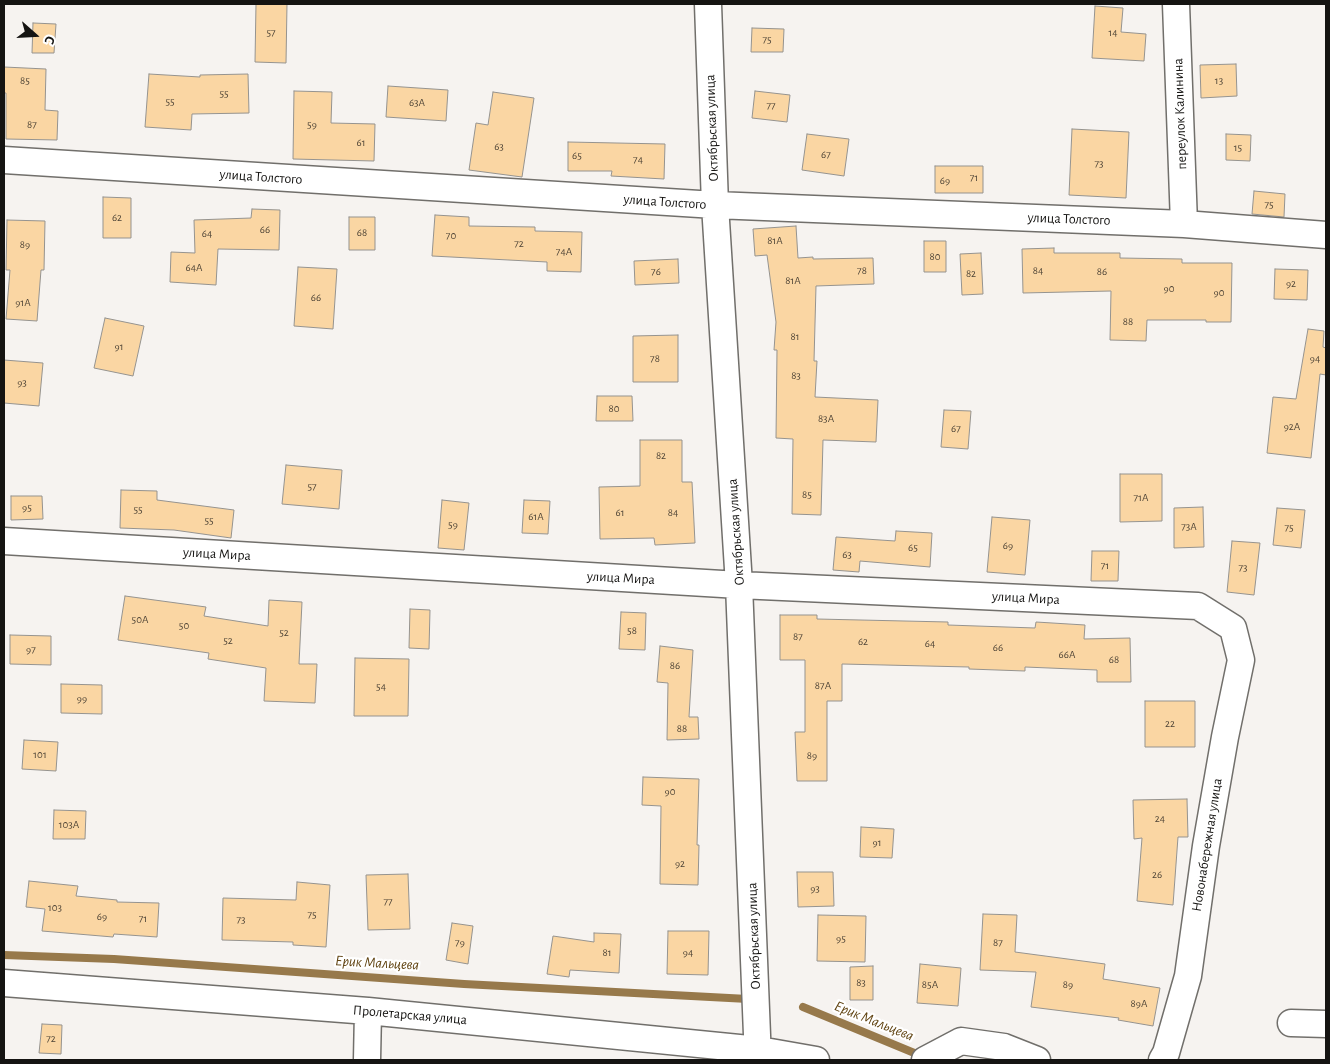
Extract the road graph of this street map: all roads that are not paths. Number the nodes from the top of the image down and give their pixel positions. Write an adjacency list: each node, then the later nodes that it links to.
1 (708, 4): 4 (street, Октябрьская улица)
2 (1176, 4): 5 (street, переулок Калинина)
3 (4, 160): 4 (street, улица Толстого)
4 (715, 206): 5 (street, улица Толстого); 8 (street, Октябрьская улица)
5 (1184, 224): 6 (street, улица Толстого)
6 (1326, 235)
7 (4, 541): 8 (street, улица Мира)
8 (739, 585): 9 (street, улица Мира); 14 (street, Октябрьская улица)
9 (1233, 628): 19 (street, Новонабережная улица)
10 (4, 983): 11 (street, Пролетарская улица)
11 (368, 1011): 14 (street, Пролетарская улица); 15 (street)
12 (1291, 1023): 13 (street)
13 (1326, 1024)
14 (758, 1055): 16 (street, Пролетарская улица)
15 (367, 1060)
16 (816, 1060)
17 (925, 1060): 18 (street)
18 (1037, 1060)
19 (1162, 1060)

